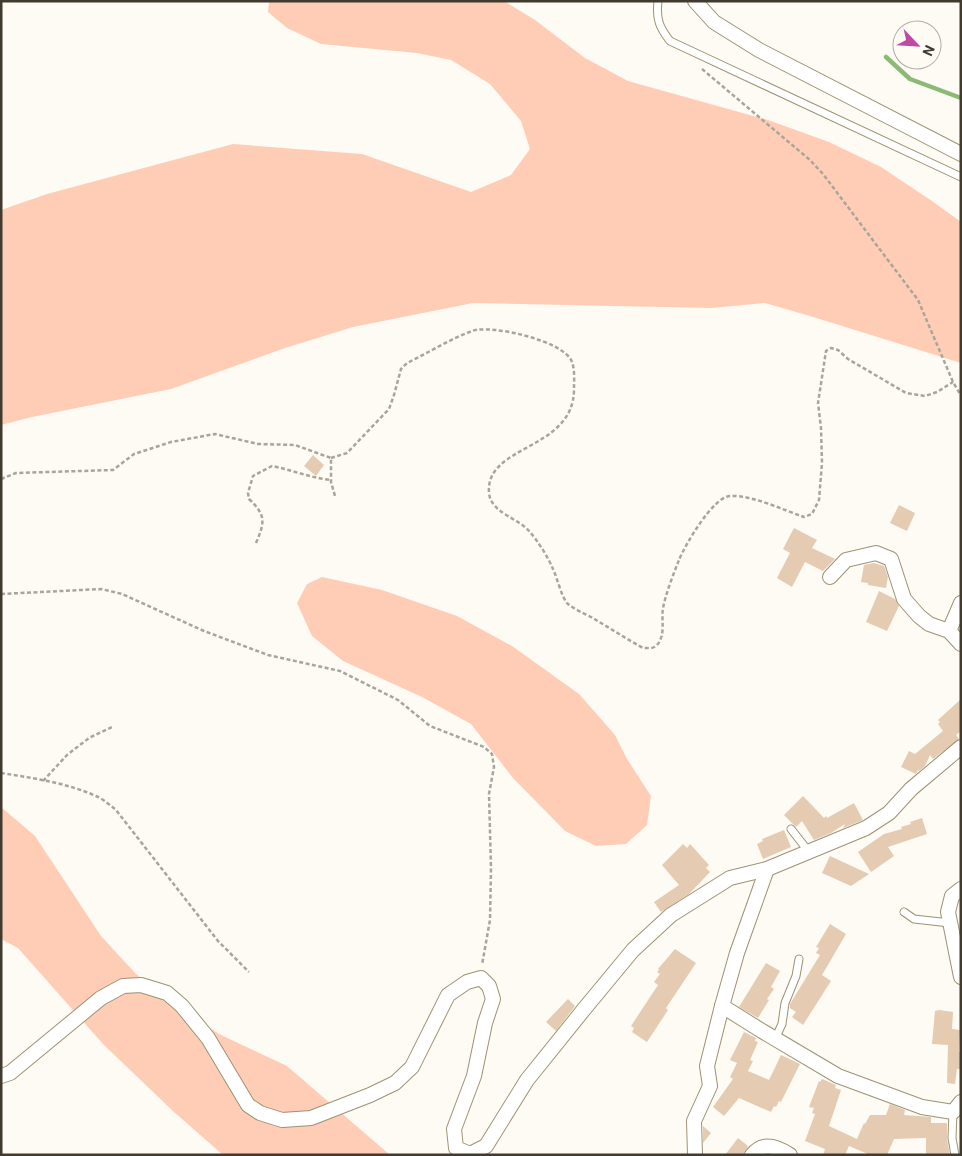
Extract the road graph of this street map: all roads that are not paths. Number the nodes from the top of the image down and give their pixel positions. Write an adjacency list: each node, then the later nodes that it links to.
1 (658, 1): 4 (lane)
2 (695, 1): 3 (street)
3 (961, 154)
4 (961, 177)
5 (830, 577): 7 (street)
6 (961, 603): 7 (street)
7 (949, 631): 8 (street)
8 (961, 644)
9 (961, 747): 11 (street)
10 (792, 829): 11 (lane)
11 (810, 852): 12 (street)
12 (766, 869): 18 (street); 20 (street)
13 (961, 889): 15 (street)
14 (904, 912): 15 (lane)
15 (950, 922): 17 (street)
16 (799, 959): 19 (lane)
17 (961, 977)
18 (722, 1006): 19 (street); 22 (street)
19 (775, 1039): 21 (street)
20 (1, 1076)
21 (957, 1107): 25 (lane)
22 (695, 1155)
23 (752, 1155): 24 (street)
24 (790, 1155)
25 (955, 1155)

